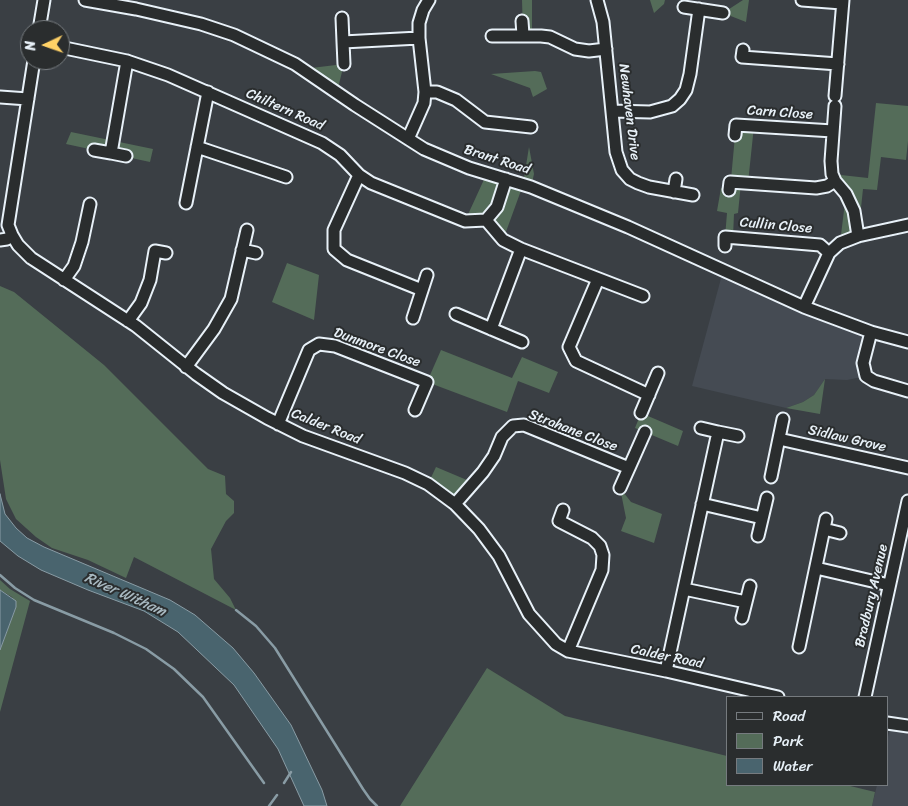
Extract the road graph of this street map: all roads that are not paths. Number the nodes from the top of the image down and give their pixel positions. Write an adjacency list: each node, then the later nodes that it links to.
1 (44, 0): 13 (street)
2 (85, 0): 8 (street, Brant Road)
3 (104, 0): 8 (street)
4 (428, 0): 17 (street)
5 (597, 0): 20 (street, Newhaven Drive)
6 (802, 0): 7 (street)
7 (842, 2): 24 (street)
8 (137, 5): 36 (street, Brant Road)
9 (684, 7): 10 (street)
10 (699, 9): 11 (street); 30 (street)
11 (723, 13)
12 (342, 18): 18 (street)
13 (41, 20)
14 (522, 21): 16 (street)
15 (492, 36): 16 (street)
16 (522, 36): 20 (street)
17 (419, 38): 18 (street); 27 (street)
18 (343, 42): 23 (street)
19 (70, 49): 22 (street, Chiltern Road)
20 (606, 49): 30 (street, Newhaven Drive)
21 (743, 50): 24 (street)
22 (127, 61): 26 (street, Chiltern Road); 39 (street)
23 (344, 64)
24 (838, 64): 34 (street)
25 (32, 70): 29 (street)
26 (208, 92): 37 (street); 41 (street, Chiltern Road)
27 (425, 92): 32 (street); 36 (street)
28 (0, 97): 29 (street)
29 (28, 99): 54 (street)
30 (612, 111): 47 (street, Newhaven Drive)
31 (512, 112): 32 (street)
32 (511, 125): 33 (street)
33 (530, 127)
34 (833, 132): 35 (street, Carn Close); 45 (street)
35 (735, 135)
36 (408, 139): 43 (street, Brant Road)
37 (197, 147): 42 (street); 49 (street)
38 (94, 150): 39 (street)
39 (111, 153): 40 (street)
40 (126, 156)
41 (359, 175): 51 (street, Chiltern Road); 66 (street)
42 (286, 177)
43 (506, 179): 51 (street); 68 (street, Brant Road)
44 (676, 179): 47 (street)
45 (835, 181): 46 (street); 55 (street)
46 (730, 182)
47 (674, 192): 48 (street, Newhaven Drive)
48 (693, 195)
49 (186, 203)
50 (91, 212): 65 (street)
51 (486, 220): 58 (street)
52 (908, 225): 55 (street)
53 (246, 230): 59 (street)
54 (12, 235): 56 (street); 65 (street, Calder Road)
55 (858, 236): 62 (street)
56 (0, 240)
57 (725, 246): 62 (street, Cullin Close)
58 (521, 249): 64 (street); 72 (street)
59 (242, 250): 61 (street); 76 (street)
60 (166, 253): 71 (street)
61 (256, 253)
62 (828, 253): 68 (street)
63 (427, 275): 66 (street)
64 (598, 279): 67 (street); 79 (street)
65 (64, 280): 71 (street, Calder Road)
66 (422, 290): 70 (street)
67 (643, 296)
68 (804, 306): 73 (street, Brant Road)
69 (456, 314): 72 (street)
70 (413, 318)
71 (128, 321): 76 (street, Calder Road)
72 (491, 328): 74 (street)
73 (872, 332): 75 (street, Brant Road); 78 (street)
74 (522, 342)
75 (908, 342)
76 (186, 367): 83 (street, Calder Road)
77 (658, 373): 79 (street)
78 (908, 391)
79 (649, 395): 81 (street)
80 (415, 410): 83 (street, Dunmore Close)
81 (641, 413)
82 (783, 419): 88 (street)
83 (278, 424): 95 (street, Calder Road)
84 (701, 428): 86 (street)
85 (645, 432): 89 (street, Strahane Close)
86 (718, 432): 87 (street); 96 (street)
87 (738, 436)
88 (779, 439): 90 (street, Sidlaw Grove); 91 (street)
89 (629, 468): 92 (street, Strahane Close); 95 (street, Strahane Close)
90 (908, 468)
91 (771, 477)
92 (620, 488)
93 (767, 498): 98 (street)
94 (908, 501): 102 (street, Bradbury Avenue)
95 (455, 504): 108 (street, Calder Road)
96 (702, 504): 98 (street); 104 (street)
97 (563, 510): 108 (street)
98 (762, 518): 100 (street)
99 (840, 533): 101 (street)
100 (758, 536)
101 (816, 568): 102 (street); 107 (street)
102 (889, 585): 111 (street, Bradbury Avenue)
103 (750, 586): 105 (street)
104 (684, 589): 105 (street); 109 (street)
105 (746, 602): 106 (street)
106 (742, 618)
107 (799, 647)
108 (568, 651): 109 (street, Calder Road)
109 (666, 671): 110 (street, Calder Road)
110 (774, 696)
111 (865, 696)
112 (888, 723): 113 (street)
113 (908, 726)

